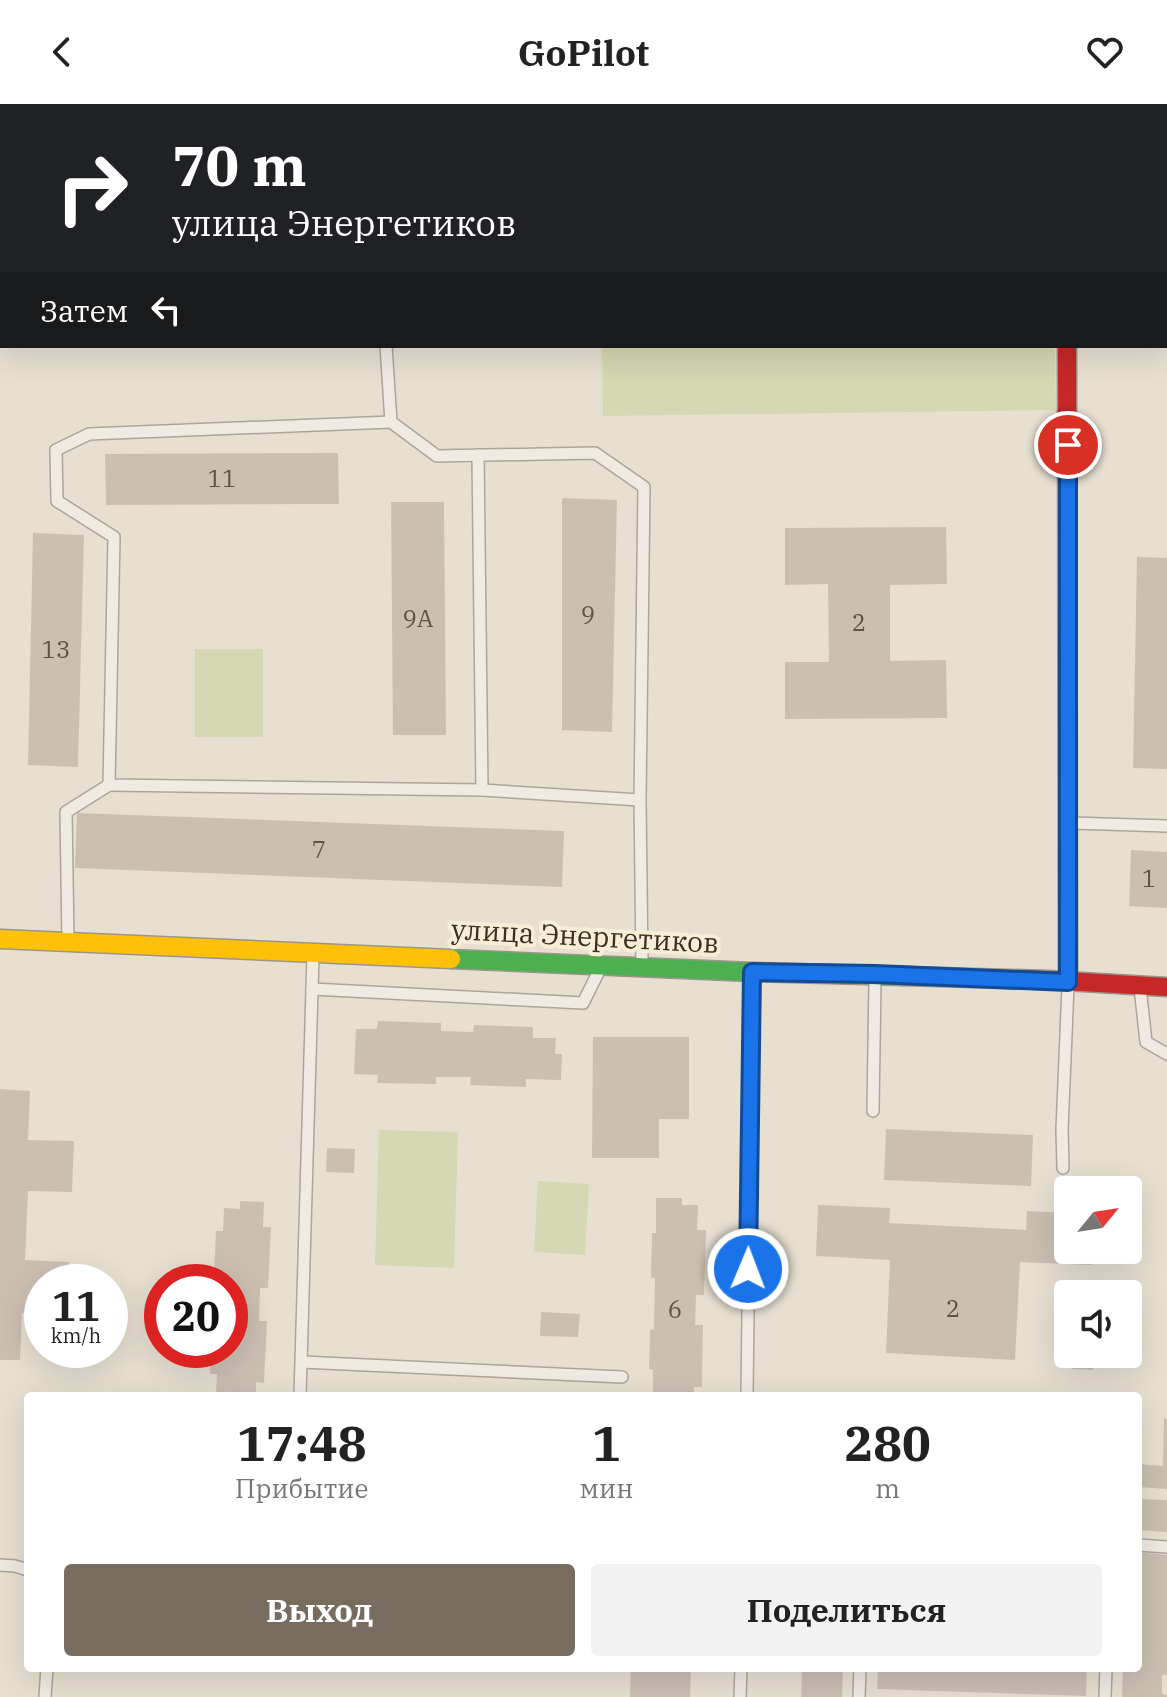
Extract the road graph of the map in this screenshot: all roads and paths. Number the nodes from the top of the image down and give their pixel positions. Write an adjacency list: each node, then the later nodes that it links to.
1 (386, 348): 3 (lane)
2 (1067, 348): 8 (street)
3 (391, 422): 4 (lane); 5 (lane)
4 (478, 455): 6 (lane); 7 (lane)
5 (109, 785): 6 (lane); 11 (lane)
6 (482, 790): 7 (lane)
7 (640, 800): 14 (lane)
8 (1069, 823): 9 (lane); 17 (street)
9 (1167, 826)
10 (0, 939): 11 (street, улица Энергетиков)
11 (68, 941): 12 (street, улица Энергетиков)
12 (313, 951): 13 (street, улица Энергетиков); 20 (lane)
13 (602, 965): 14 (street, улица Энергетиков); 20 (lane)
14 (642, 966): 15 (street, улица Энергетиков)
15 (752, 972): 16 (street, улица Энергетиков); 27 (lane)
16 (875, 974): 17 (street, улица Энергетиков); 22 (lane)
17 (1068, 982): 18 (street, улица Энергетиков); 23 (lane)
18 (1140, 986): 19 (street, улица Энергетиков); 21 (lane)
19 (1167, 987)
20 (312, 989): 24 (lane)
21 (1167, 1054)
22 (873, 1111)
23 (1063, 1168)
24 (302, 1362): 25 (lane); 26 (lane)
25 (622, 1377)
26 (300, 1392)
27 (747, 1392)
28 (1142, 1545): 29 (lane)
29 (1167, 1547)
30 (0, 1565): 31 (lane)
31 (24, 1569)
32 (47, 1672): 36 (lane)
33 (741, 1672): 37 (lane)
34 (860, 1672): 38 (lane)
35 (1106, 1672): 39 (lane)
36 (45, 1697)
37 (740, 1697)
38 (859, 1697)
39 (1105, 1697)

